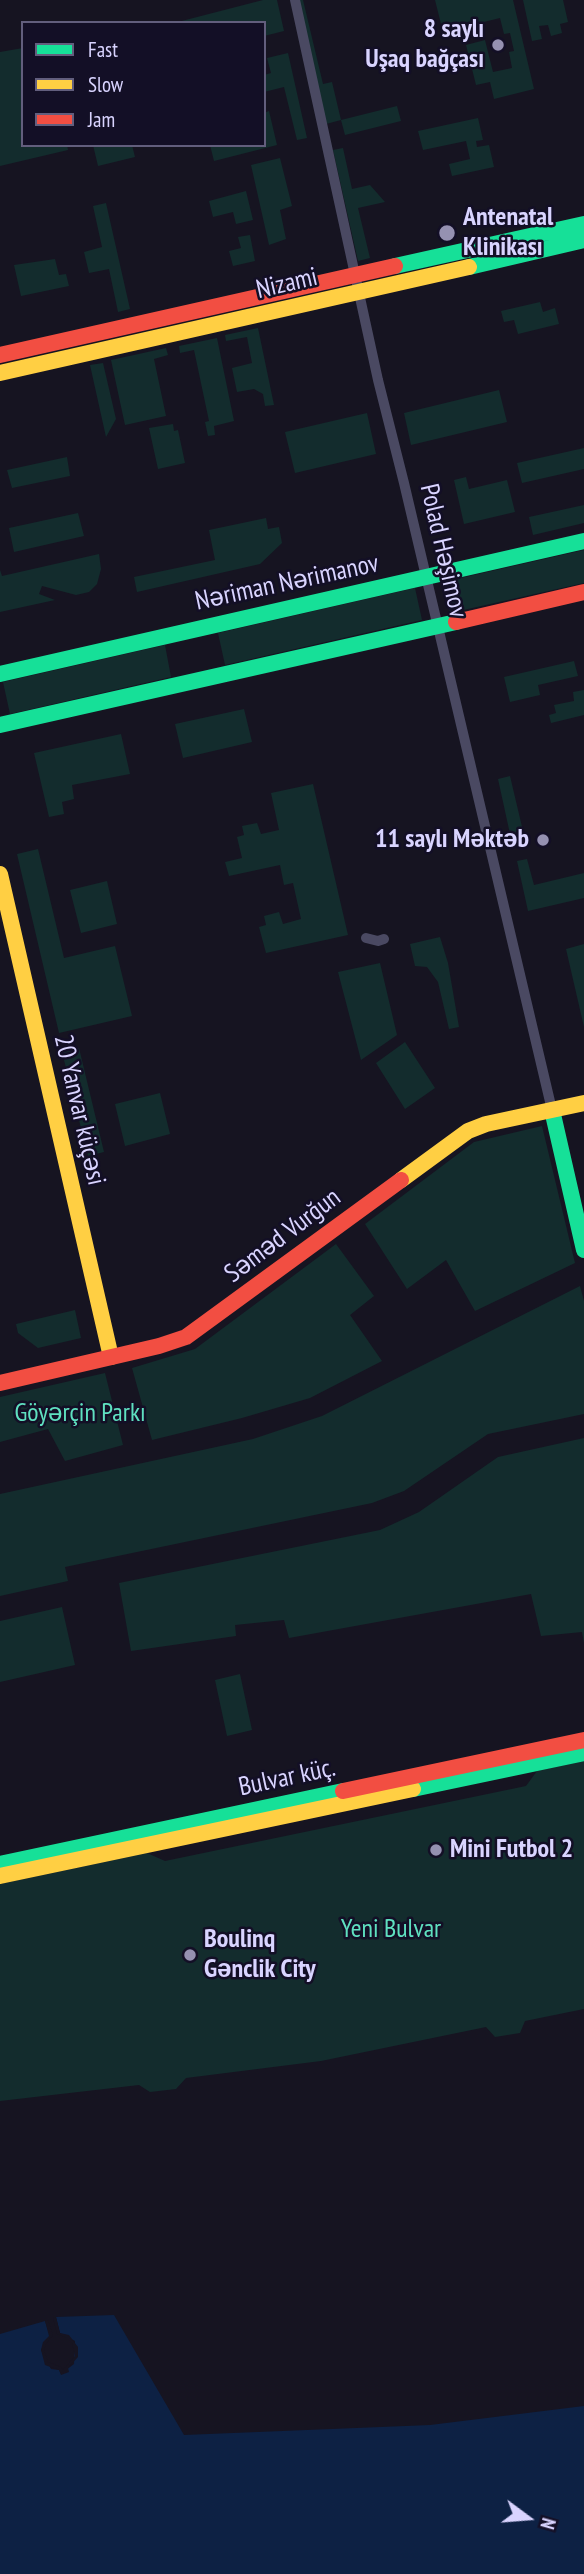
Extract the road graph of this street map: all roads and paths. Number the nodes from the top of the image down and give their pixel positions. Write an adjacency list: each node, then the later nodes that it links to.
1 (295, 0): 4 (street, Polad Həşimov)
2 (584, 224): 4 (street, Nizami)
3 (584, 240): 5 (street, Nizami)
4 (355, 277): 5 (street, Polad Həşimov); 6 (street, Nizami)
5 (358, 293): 7 (street, Nizami); 9 (street, Polad Həşimov)
6 (0, 355)
7 (0, 373)
8 (584, 541): 9 (street, Nəriman Nərimanov)
9 (426, 578): 11 (street, Polad Həşimov); 12 (street, Nəriman Nərimanov)
10 (584, 592): 11 (street)
11 (437, 627): 13 (street); 18 (street, Polad Həşimov)
12 (0, 674)
13 (0, 725)
14 (0, 874): 20 (street, 20 Yanvar küçəsi)
15 (366, 938): 16 (street)
16 (384, 939)
17 (584, 1103): 18 (street, Səməd Vurğun)
18 (552, 1110): 19 (street); 20 (street, Səməd Vurğun)
19 (584, 1250)
20 (111, 1357): 21 (street, Səməd Vurğun)
21 (0, 1383)
22 (584, 1740): 24 (street, Bulvar küç.)
23 (584, 1753): 24 (street, Bulvar küç.)
24 (543, 1755): 25 (street, Bulvar küç.)
25 (239, 1819): 26 (street, Bulvar küç.); 27 (street, Bulvar küç.)
26 (0, 1864)
27 (0, 1876)

